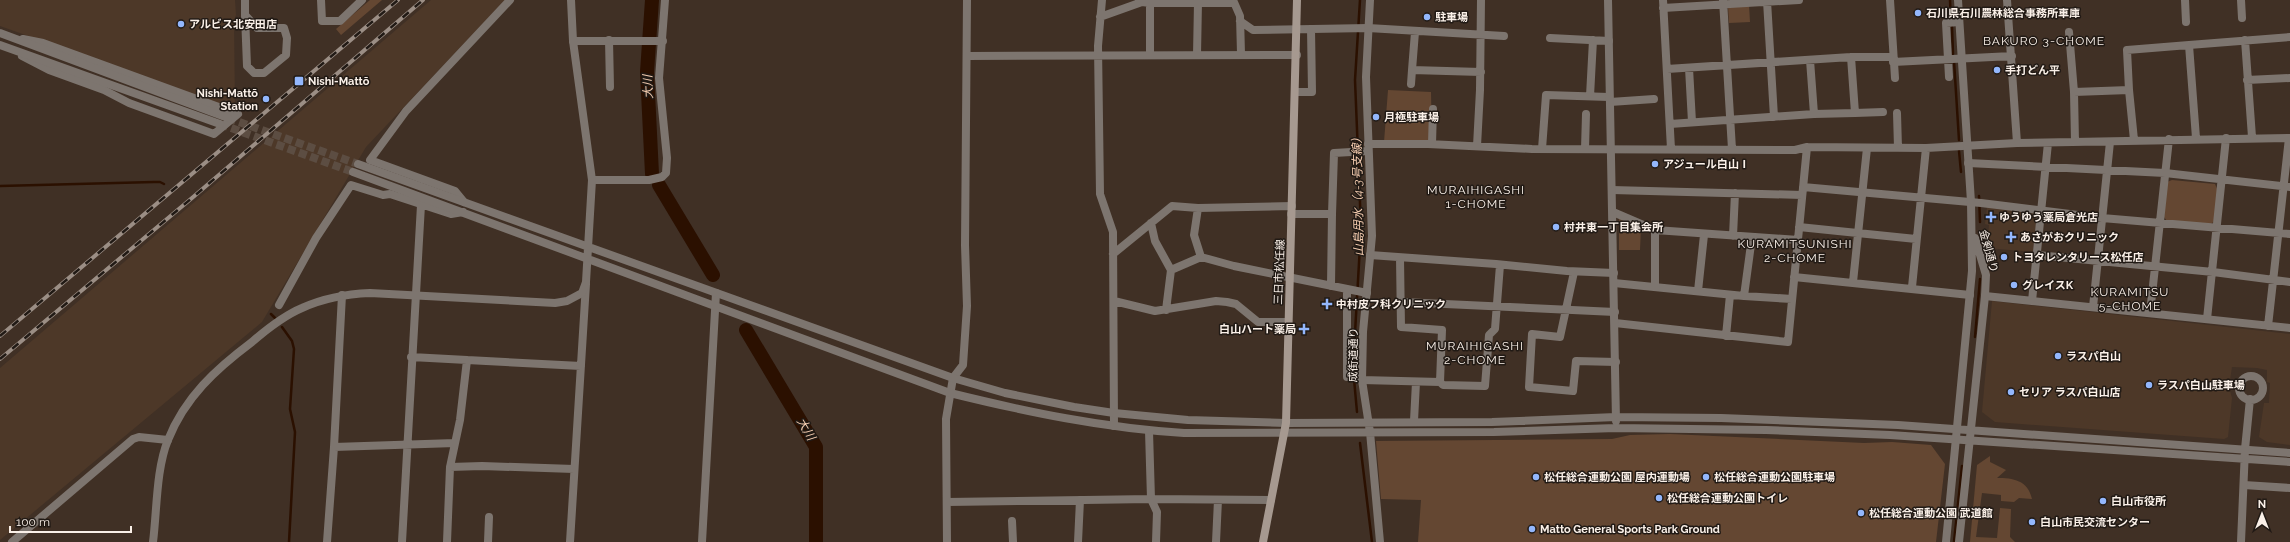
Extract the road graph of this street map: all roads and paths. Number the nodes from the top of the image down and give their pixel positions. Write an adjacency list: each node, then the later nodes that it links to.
1 (245, 0): 26 (street)
2 (321, 0): 3 (street)
3 (362, 0)
4 (510, 0): 130 (street)
5 (571, 0): 43 (street)
6 (665, 0): 47 (street)
7 (966, 0): 56 (street)
8 (1102, 0): 27 (street)
9 (1297, 0): 33 (main road, 三日市松任線)
10 (1370, 0): 32 (street, 成街道通り)
11 (1481, 0): 38 (street)
12 (1608, 0): 48 (street)
13 (1799, 0): 21 (street)
14 (1890, 0): 61 (street)
15 (1958, 0): 30 (street)
16 (2007, 0): 57 (street)
17 (2185, 0): 31 (street)
18 (2241, 0): 28 (street)
19 (1140, 1): 24 (street); 27 (street)
20 (1233, 1): 22 (street); 29 (street)
21 (1767, 1): 23 (street); 63 (street)
22 (1198, 2): 24 (street); 54 (street)
23 (1723, 2): 25 (street); 64 (street)
24 (1150, 3): 53 (street)
25 (1663, 4): 66 (street)
26 (245, 15): 26 (street)
27 (1100, 17): 52 (street)
28 (2242, 18)
29 (1240, 21): 33 (street); 51 (street)
30 (1959, 22): 59 (street); 60 (street)
31 (2186, 22)
32 (1360, 28): 34 (street); 35 (street); 110 (street, 成街道通り)
33 (1298, 29): 34 (street); 55 (main road, 三日市松任線)
34 (1311, 29): 76 (street)
35 (1415, 32): 38 (street); 67 (street)
36 (2069, 32): 77 (street)
37 (0, 33): 40 (street)
38 (1480, 35): 39 (street); 68 (street)
39 (1504, 36)
40 (12, 37): 49 (street); 88 (street)
41 (2290, 37): 46 (street)
42 (1550, 38): 45 (street)
43 (572, 40): 44 (street); 123 (street)
44 (609, 40): 47 (street); 74 (street)
45 (1593, 40): 48 (street); 78 (street)
46 (2245, 40): 50 (street); 72 (street)
47 (663, 41): 123 (street)
48 (1609, 41): 79 (street)
49 (2, 45): 91 (street)
50 (2189, 45): 75 (street); 94 (street)
51 (1241, 54): 54 (street); 55 (street)
52 (1100, 55): 53 (street); 56 (street); 155 (street)
53 (1150, 55): 54 (street)
54 (1196, 55)
55 (1297, 55): 76 (main road, 三日市松任線)
56 (967, 56): 209 (street)
57 (2012, 56): 60 (street); 101 (street)
58 (1851, 57): 61 (street); 62 (street); 83 (street)
59 (1948, 58): 60 (street); 61 (street); 69 (street)
60 (1961, 58): 104 (street)
61 (1893, 59): 70 (street)
62 (1810, 60): 63 (street); 86 (street)
63 (1770, 62): 64 (street); 87 (street)
64 (1728, 65): 65 (street); 89 (street)
65 (1689, 68): 66 (street); 90 (street)
66 (1667, 69): 92 (street)
67 (1412, 70): 68 (street); 73 (street)
68 (1481, 72): 105 (street)
69 (1949, 77)
70 (1895, 78)
71 (2290, 78): 72 (street)
72 (2247, 80): 93 (street)
73 (1411, 84)
74 (610, 87)
75 (2129, 90): 77 (street); 98 (street)
76 (1296, 92): 135 (main road, 三日市松任線)
77 (2074, 92): 99 (street)
78 (1590, 96): 79 (street); 111 (street)
79 (1610, 99): 80 (street); 113 (street)
80 (1654, 99)
81 (1433, 109): 103 (street)
82 (1883, 112): 83 (street)
83 (1855, 113): 86 (street)
84 (1897, 113): 108 (street)
85 (1586, 114): 112 (street)
86 (1814, 114): 87 (street)
87 (1774, 117): 89 (street)
88 (228, 118)
89 (1730, 120): 90 (street); 115 (street)
90 (1692, 122): 92 (street)
91 (220, 124)
92 (1670, 124): 114 (street)
93 (2252, 137): 95 (street); 96 (street)
94 (2196, 138): 95 (street); 97 (street)
95 (2226, 138): 122 (street)
96 (2289, 138): 124 (street)
97 (2169, 139): 98 (street); 121 (street)
98 (2134, 140): 100 (street)
99 (2075, 142): 100 (street); 102 (street)
100 (2110, 142): 119 (street)
101 (2017, 143): 102 (street); 104 (street)
102 (2048, 143): 118 (street)
103 (1432, 144): 105 (street); 110 (street)
104 (1967, 145): 109 (street); 116 (street)
105 (1477, 146): 111 (street)
106 (1807, 147): 107 (street); 115 (street); 126 (street)
107 (1867, 148): 108 (street); 127 (street)
108 (1898, 148): 109 (street)
109 (1926, 148): 129 (street)
110 (1367, 149): 138 (street); 156 (street, 成街道通り)
111 (1542, 149): 112 (street)
112 (1585, 149): 113 (street)
113 (1612, 149): 114 (street); 125 (street)
114 (1671, 149): 115 (street)
115 (1732, 149)
116 (1968, 163): 118 (street); 131 (street)
117 (358, 164): 130 (street)
118 (2046, 166): 119 (street); 134 (street)
119 (2106, 169): 121 (street); 139 (street)
120 (353, 172): 136 (street)
121 (2165, 173): 122 (street); 141 (street)
122 (2222, 179): 124 (street); 144 (street)
123 (592, 180): 154 (street)
124 (2287, 186): 147 (street)
125 (1612, 190): 128 (street); 137 (street)
126 (1803, 191): 127 (street); 128 (street); 142 (street)
127 (1863, 192): 129 (street); 146 (street)
128 (1735, 193): 150 (street)
129 (1921, 198): 131 (street); 152 (street)
130 (464, 202): 154 (street)
131 (1977, 203): 134 (street); 143 (street)
132 (421, 205): 136 (street); 184 (street); 191 (street)
133 (1198, 208): 135 (street); 140 (street); 158 (street)
134 (2041, 209): 139 (street); 157 (street)
135 (1291, 210): 138 (street); 168 (main road, 三日市松任線)
136 (463, 212): 160 (street)
137 (1613, 212): 145 (street); 167 (street)
138 (1332, 214): 175 (street)
139 (2102, 218): 141 (street); 161 (street)
140 (1151, 223): 155 (street); 164 (street)
141 (2159, 223): 144 (street); 163 (street)
142 (1798, 227): 146 (street); 153 (street)
143 (1972, 227): 183 (street, 金剣通り); 186 (street, 金剣通り)
144 (2217, 228): 147 (street); 166 (street)
145 (1655, 230): 148 (street); 176 (street)
146 (1858, 233): 152 (street); 172 (street)
147 (2278, 233): 149 (street); 170 (street)
148 (1704, 234): 150 (street); 179 (street)
149 (2290, 234)
150 (1733, 236): 151 (street)
151 (1752, 236): 153 (street); 185 (street)
152 (1916, 239): 177 (street)
153 (1798, 240): 169 (street)
154 (589, 248): 160 (street); 180 (street)
155 (1114, 254): 188 (street)
156 (1370, 255): 159 (street); 178 (street, 成街道通り)
157 (2037, 255): 161 (street); 189 (street)
158 (1201, 257): 164 (street); 168 (street)
159 (1400, 258): 162 (street); 190 (street)
160 (588, 259): 171 (street); 192 (street)
161 (2098, 262): 163 (street); 193 (street)
162 (1500, 265): 165 (street); 194 (street)
163 (2155, 267): 166 (street); 198 (street)
164 (1171, 270): 195 (street)
165 (1574, 272): 167 (street); 196 (street)
166 (2213, 272): 170 (street); 199 (street)
167 (1614, 273): 174 (street)
168 (1289, 277): 175 (street); 200 (main road, 三日市松任線)
169 (1794, 277): 172 (street); 187 (street)
170 (2274, 280): 173 (street); 202 (street)
171 (586, 282): 184 (street); 208 (street)
172 (1853, 282): 177 (street)
173 (2290, 282)
174 (1614, 283): 176 (street); 197 (street)
175 (1331, 286): 178 (street)
176 (1655, 287): 179 (street)
177 (1912, 287): 183 (street)
178 (1357, 291): 210 (street, 成街道通り); 210 (street)
179 (1698, 291): 182 (street)
180 (716, 293): 192 (street); 209 (street)
181 (342, 295): 184 (street); 227 (street); 231 (street)
182 (1730, 295): 185 (street); 204 (street)
183 (1970, 295): 222 (street, 金剣通り)
184 (415, 296): 205 (street)
185 (1744, 296): 187 (street)
186 (1985, 296): 189 (street); 223 (street, 金剣通り)
187 (1792, 299): 204 (street)
188 (1114, 301): 195 (street); 215 (street)
189 (2032, 301): 193 (street)
190 (1402, 302): 194 (street); 212 (street)
191 (279, 305)
192 (717, 305): 213 (street); 255 (street)
193 (2093, 307): 198 (street)
194 (1497, 308): 196 (street); 212 (street)
195 (1166, 310): 200 (street)
196 (1567, 310): 197 (street); 207 (street)
197 (1615, 312): 201 (street)
198 (2150, 313): 199 (street)
199 (2207, 319): 202 (street)
200 (1288, 322): 219 (main road, 三日市松任線)
201 (1615, 323): 204 (street); 207 (street)
202 (2268, 326): 203 (street)
203 (2290, 328)
204 (1726, 336)
205 (411, 357): 206 (street); 232 (street)
206 (467, 360): 208 (street); 230 (street)
207 (1616, 362): 216 (street)
208 (581, 366): 238 (street)
209 (954, 378): 213 (street); 215 (street)
210 (1357, 378): 211 (street); 217 (street, 成街道通り)
211 (1416, 382): 212 (street); 218 (street)
212 (1440, 382)
213 (950, 393): 220 (street); 245 (street)
214 (2250, 399): 233 (street)
215 (1114, 414): 219 (street); 220 (street)
216 (1616, 417): 218 (street); 221 (street); 222 (street)
217 (1368, 421): 218 (street); 219 (street); 225 (street, 成街道通り)
218 (1414, 421)
219 (1286, 423): 226 (main road, 三日市松任線)
220 (1114, 426): 224 (street)
221 (1616, 428): 225 (street); 228 (street)
222 (1957, 429): 223 (street); 228 (street, 金剣通り)
223 (1972, 430): 229 (street, 金剣通り); 233 (street)
224 (1149, 431): 226 (street); 241 (street)
225 (1370, 432): 226 (street); 262 (street, 成街道通り)
226 (1283, 433): 244 (main road, 三日市松任線)
227 (168, 440): 248 (street); 249 (street)
228 (1955, 440): 229 (street); 263 (street, 金剣通り)
229 (1971, 442): 235 (street); 264 (street, 金剣通り)
230 (455, 443): 232 (street); 237 (street)
231 (334, 446): 232 (street); 250 (street)
232 (406, 446): 251 (street)
233 (2245, 449): 234 (street); 235 (street)
234 (2290, 453)
235 (2245, 459): 236 (street); 239 (street)
236 (2290, 462)
237 (450, 467): 238 (street); 252 (street)
238 (574, 469): 254 (street)
239 (2244, 485): 240 (street); 265 (street)
240 (2290, 488)
241 (1151, 499): 242 (street); 243 (street); 259 (street)
242 (1080, 500): 245 (street); 258 (street)
243 (1218, 500): 244 (street); 260 (street)
244 (1271, 500): 261 (main road, 三日市松任線)
245 (947, 502): 256 (street)
246 (489, 517): 253 (street)
247 (1012, 521): 257 (street)
248 (12, 542)
249 (153, 542)
250 (328, 542)
251 (402, 542)
252 (447, 542)
253 (488, 542)
254 (570, 542)
255 (702, 542)
256 (947, 542)
257 (1013, 542)
258 (1078, 542)
259 (1156, 542)
260 (1216, 542)
261 (1263, 542)
262 (1380, 542)
263 (1946, 542)
264 (1959, 542)
265 (2241, 542)

